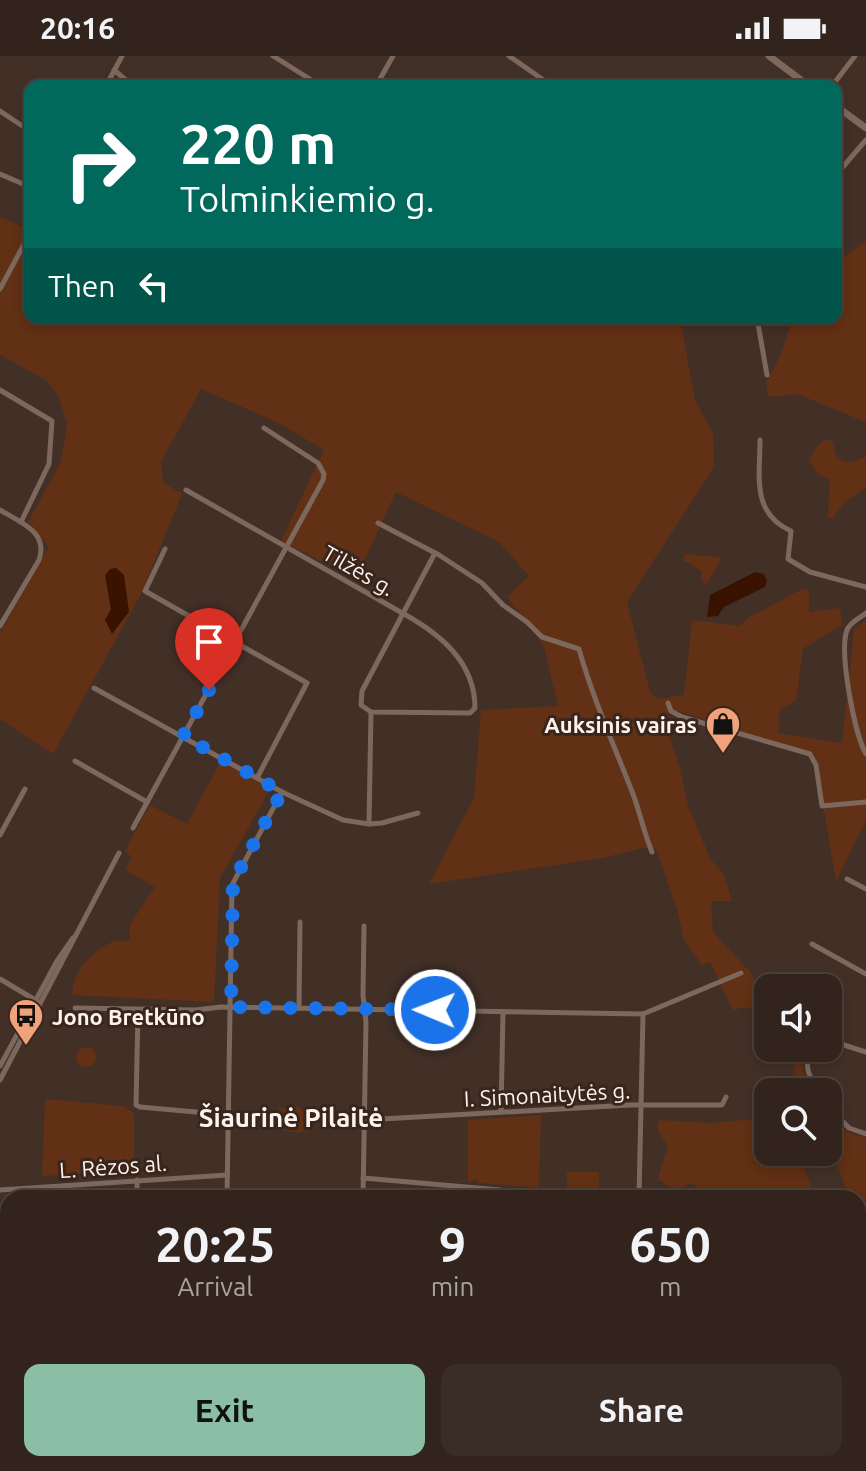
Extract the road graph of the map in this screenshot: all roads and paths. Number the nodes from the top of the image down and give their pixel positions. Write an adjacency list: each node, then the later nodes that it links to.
1 (122, 56): 7 (street)
2 (273, 56): 10 (street)
3 (393, 56): 11 (street)
4 (509, 56): 12 (street)
5 (769, 56): 13 (main road)
6 (855, 56): 14 (street)
7 (114, 70): 8 (street); 9 (street)
8 (109, 80)
9 (126, 80)
10 (311, 80)
11 (379, 80)
12 (543, 80)
13 (801, 80)
14 (837, 80)
15 (842, 110): 18 (main road)
16 (0, 111): 17 (street)
17 (24, 127)
18 (866, 128)
19 (866, 140): 20 (street)
20 (842, 168)
21 (0, 174): 22 (street)
22 (24, 184)
23 (24, 244): 24 (street)
24 (0, 289)
25 (758, 324): 26 (street)
26 (767, 375)
27 (0, 390): 32 (street)
28 (264, 428): 34 (street)
29 (760, 440): 37 (street)
30 (186, 490): 34 (street, Tilžės g.)
31 (0, 510): 32 (street)
32 (21, 522): 40 (street)
33 (378, 523): 36 (street)
34 (284, 546): 39 (street, Tilžės g.); 41 (street)
35 (165, 549): 41 (street)
36 (435, 553): 39 (street); 57 (street)
37 (866, 587)
38 (866, 613): 46 (street)
39 (404, 614): 44 (street); 44 (street, Tilžės g.)
40 (0, 626)
41 (234, 644): 45 (street); 48 (street)
42 (94, 688): 45 (street)
43 (668, 703): 52 (street)
44 (371, 712): 54 (street)
45 (183, 736): 48 (street); 51 (street)
46 (866, 754)
47 (75, 761): 51 (street)
48 (257, 778): 50 (street)
49 (25, 789): 56 (street)
50 (282, 792): 54 (street); 68 (street)
51 (147, 802): 55 (street)
52 (866, 802)
53 (418, 813): 54 (street)
54 (369, 824)
55 (133, 828)
56 (0, 835)
57 (652, 852)
58 (119, 853): 67 (street)
59 (847, 879): 60 (street)
60 (866, 889)
61 (300, 922): 70 (street)
62 (364, 926): 71 (street)
63 (812, 944): 65 (street)
64 (741, 973): 74 (street)
65 (866, 974)
66 (0, 979): 67 (street)
67 (38, 1002): 77 (street); 78 (street)
68 (231, 1007): 70 (street); 72 (street); 82 (street)
69 (75, 1008): 72 (street)
70 (299, 1008): 71 (street)
71 (365, 1009): 73 (street); 83 (street)
72 (138, 1011): 82 (street)
73 (503, 1012): 74 (street); 81 (street)
74 (643, 1014): 80 (street)
75 (842, 1045): 76 (street)
76 (866, 1052)
77 (0, 1066)
78 (0, 1080)
79 (726, 1097): 80 (street, I. Simonaitytės g.)
80 (641, 1105): 81 (street, I. Simonaitytės g.); 94 (street)
81 (501, 1112): 83 (street, I. Simonaitytės g.)
82 (229, 1115): 86 (street)
83 (364, 1120): 87 (street)
84 (842, 1121): 85 (street)
85 (866, 1134)
86 (227, 1175): 88 (street, L. Rėzos al.); 91 (street)
87 (363, 1178): 92 (street); 93 (street)
88 (137, 1180): 89 (street, L. Rėzos al.); 90 (street)
89 (0, 1190)
90 (137, 1190)
91 (227, 1190)
92 (363, 1190)
93 (500, 1190)
94 (639, 1190)

